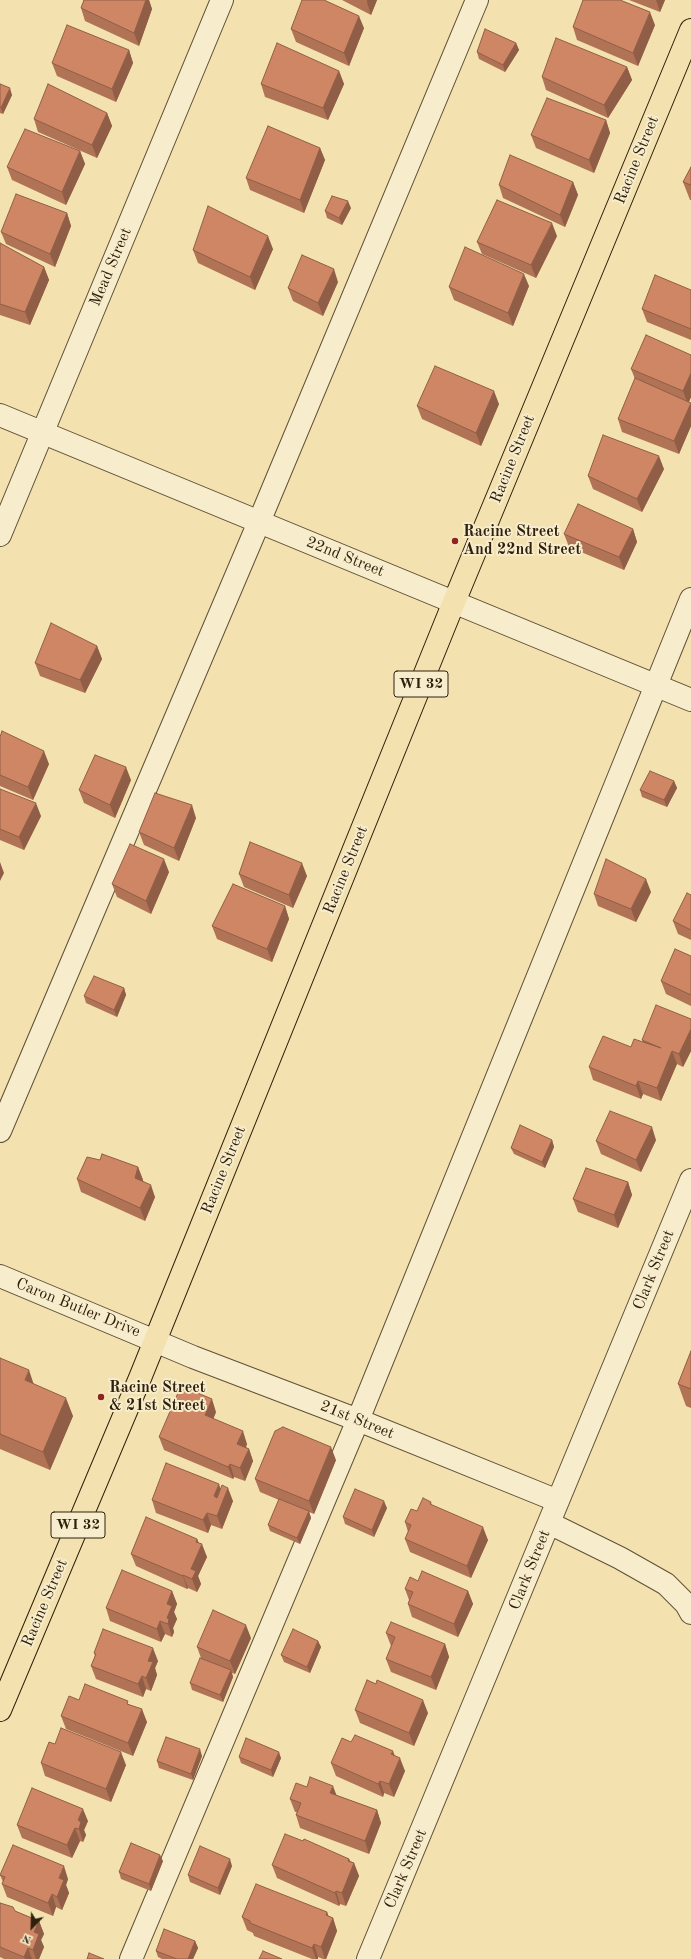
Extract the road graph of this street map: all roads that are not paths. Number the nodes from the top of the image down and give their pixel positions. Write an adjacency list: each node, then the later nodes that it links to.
1 (222, 0): 5 (street, Mead Street)
2 (477, 0): 6 (street)
3 (691, 30): 9 (main road, Racine Street / WI 32)
4 (0, 415): 5 (street, 22nd Street)
5 (42, 432): 6 (street, 22nd Street); 7 (street, Mead Street)
6 (259, 522): 9 (street, 22nd Street); 12 (street)
7 (0, 535)
8 (691, 599): 10 (street)
9 (454, 602): 10 (street, 22nd Street); 15 (main road, Racine Street / WI 32)
10 (656, 685): 11 (street, 22nd Street); 16 (street)
11 (691, 700)
12 (0, 1131)
13 (690, 1187): 17 (street, Clark Street)
14 (0, 1276): 15 (street, Caron Butler Drive)
15 (155, 1340): 16 (street, 21st Street); 20 (main road, Racine Street / WI 32)
16 (358, 1420): 17 (street, 21st Street); 21 (street)
17 (558, 1501): 18 (street, Clark Street)
18 (549, 1522): 19 (street); 22 (street, Clark Street)
19 (691, 1613)
20 (0, 1710)
21 (131, 1959)
22 (368, 1959)

